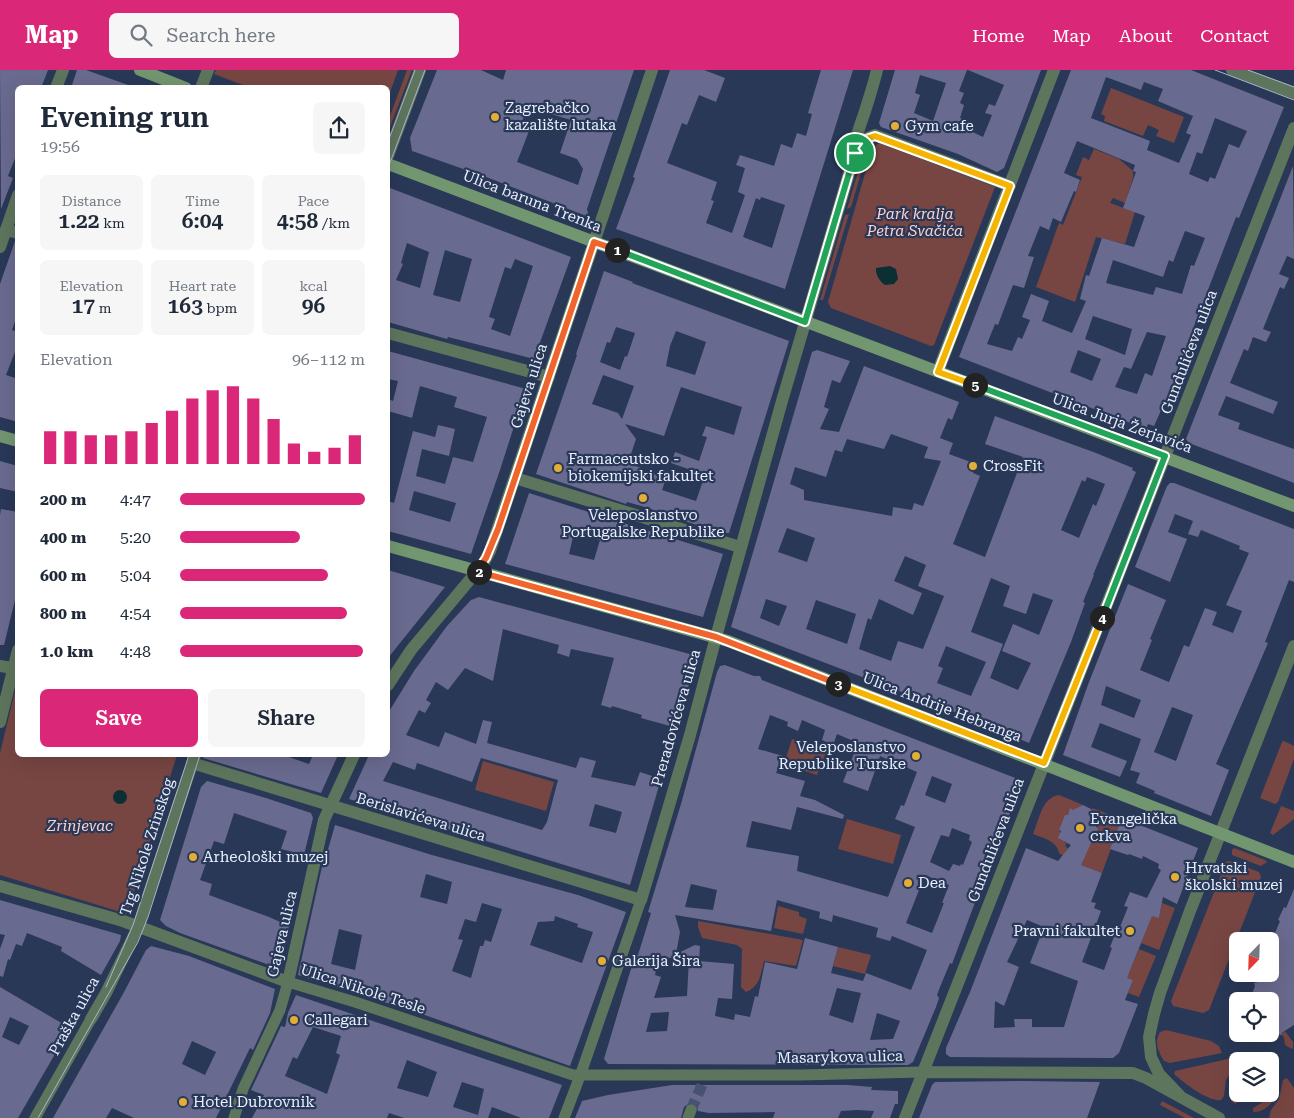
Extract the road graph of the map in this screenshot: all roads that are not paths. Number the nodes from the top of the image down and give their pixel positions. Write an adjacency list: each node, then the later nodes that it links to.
1 (63, 70): 9 (street)
2 (140, 70): 10 (main road)
3 (208, 70): 11 (street)
4 (420, 70): 16 (street)
5 (652, 70): 22 (street, Gajeva ulica)
6 (877, 70): 13 (street, Preradovićeva ulica)
7 (1054, 70): 19 (street)
8 (1232, 70): 12 (street)
9 (57, 85)
10 (178, 85)
11 (202, 85)
12 (1294, 93)
13 (865, 111): 15 (street); 17 (street, Preradovićeva ulica)
14 (1294, 128): 30 (street, Gundulićeva ulica)
15 (875, 136): 17 (street); 19 (street)
16 (390, 151)
17 (855, 153): 24 (street, Preradovićeva ulica)
18 (390, 165): 22 (main road, Ulica baruna Trenka)
19 (1010, 186): 26 (street)
20 (15, 212): 21 (street)
21 (12, 231): 23 (street)
22 (594, 242): 24 (main road, Ulica baruna Trenka); 27 (street, Gajeva ulica)
23 (0, 247)
24 (805, 322): 26 (main road, Ulica baruna Trenka); 33 (street, Preradovićeva ulica)
25 (390, 334): 27 (street)
26 (938, 372): 30 (main road, Ulica Jurja Žerjavića)
27 (549, 377): 31 (street, Gajeva ulica)
28 (0, 436): 29 (main road)
29 (15, 440)
30 (1165, 456): 32 (main road, Ulica Jurja Žerjavića); 44 (street, Gundulićeva ulica)
31 (515, 478): 33 (street); 35 (street, Gajeva ulica)
32 (1294, 506)
33 (740, 546): 36 (street, Preradovićeva ulica)
34 (390, 547): 35 (main road, Ulica Andrije Hebranga)
35 (477, 571): 36 (main road, Ulica Andrije Hebranga); 40 (street, Gajeva ulica)
36 (716, 637): 44 (main road, Ulica Andrije Hebranga); 49 (street, Preradovićeva ulica)
37 (1294, 646): 46 (street)
38 (15, 654): 39 (street)
39 (6, 667): 41 (street)
40 (390, 682)
41 (0, 722)
42 (353, 757): 45 (street, Gajeva ulica)
43 (193, 759): 45 (street, Berislavićeva ulica); 50 (street, Trg Nikole Zrinskog)
44 (1044, 763): 46 (main road, Ulica Andrije Hebranga); 53 (street, Gundulićeva ulica)
45 (330, 806): 49 (street, Berislavićeva ulica); 51 (street, Gajeva ulica)
46 (1221, 833): 47 (main road, Ulica Andrije Hebranga); 55 (street)
47 (1294, 862)
48 (0, 886): 50 (street, Trg Nikole Zrinskog)
49 (640, 900): 54 (street, Preradovićeva ulica)
50 (138, 927): 51 (street, Ulica Nikole Tesle); 52 (street, Praška ulica)
51 (288, 982): 54 (street, Ulica Nikole Tesle); 57 (street, Gajeva ulica)
52 (91, 1019): 56 (street, Praška ulica)
53 (922, 1072): 54 (street, Masarykova ulica); 55 (street, Masarykova ulica); 59 (street, Gundulićeva ulica)
54 (580, 1076): 58 (street, Preradovićeva ulica)
55 (1181, 1097): 60 (street, Masarykova ulica)
56 (36, 1118)
57 (234, 1118)
58 (564, 1118)
59 (905, 1118)
60 (1219, 1118)

